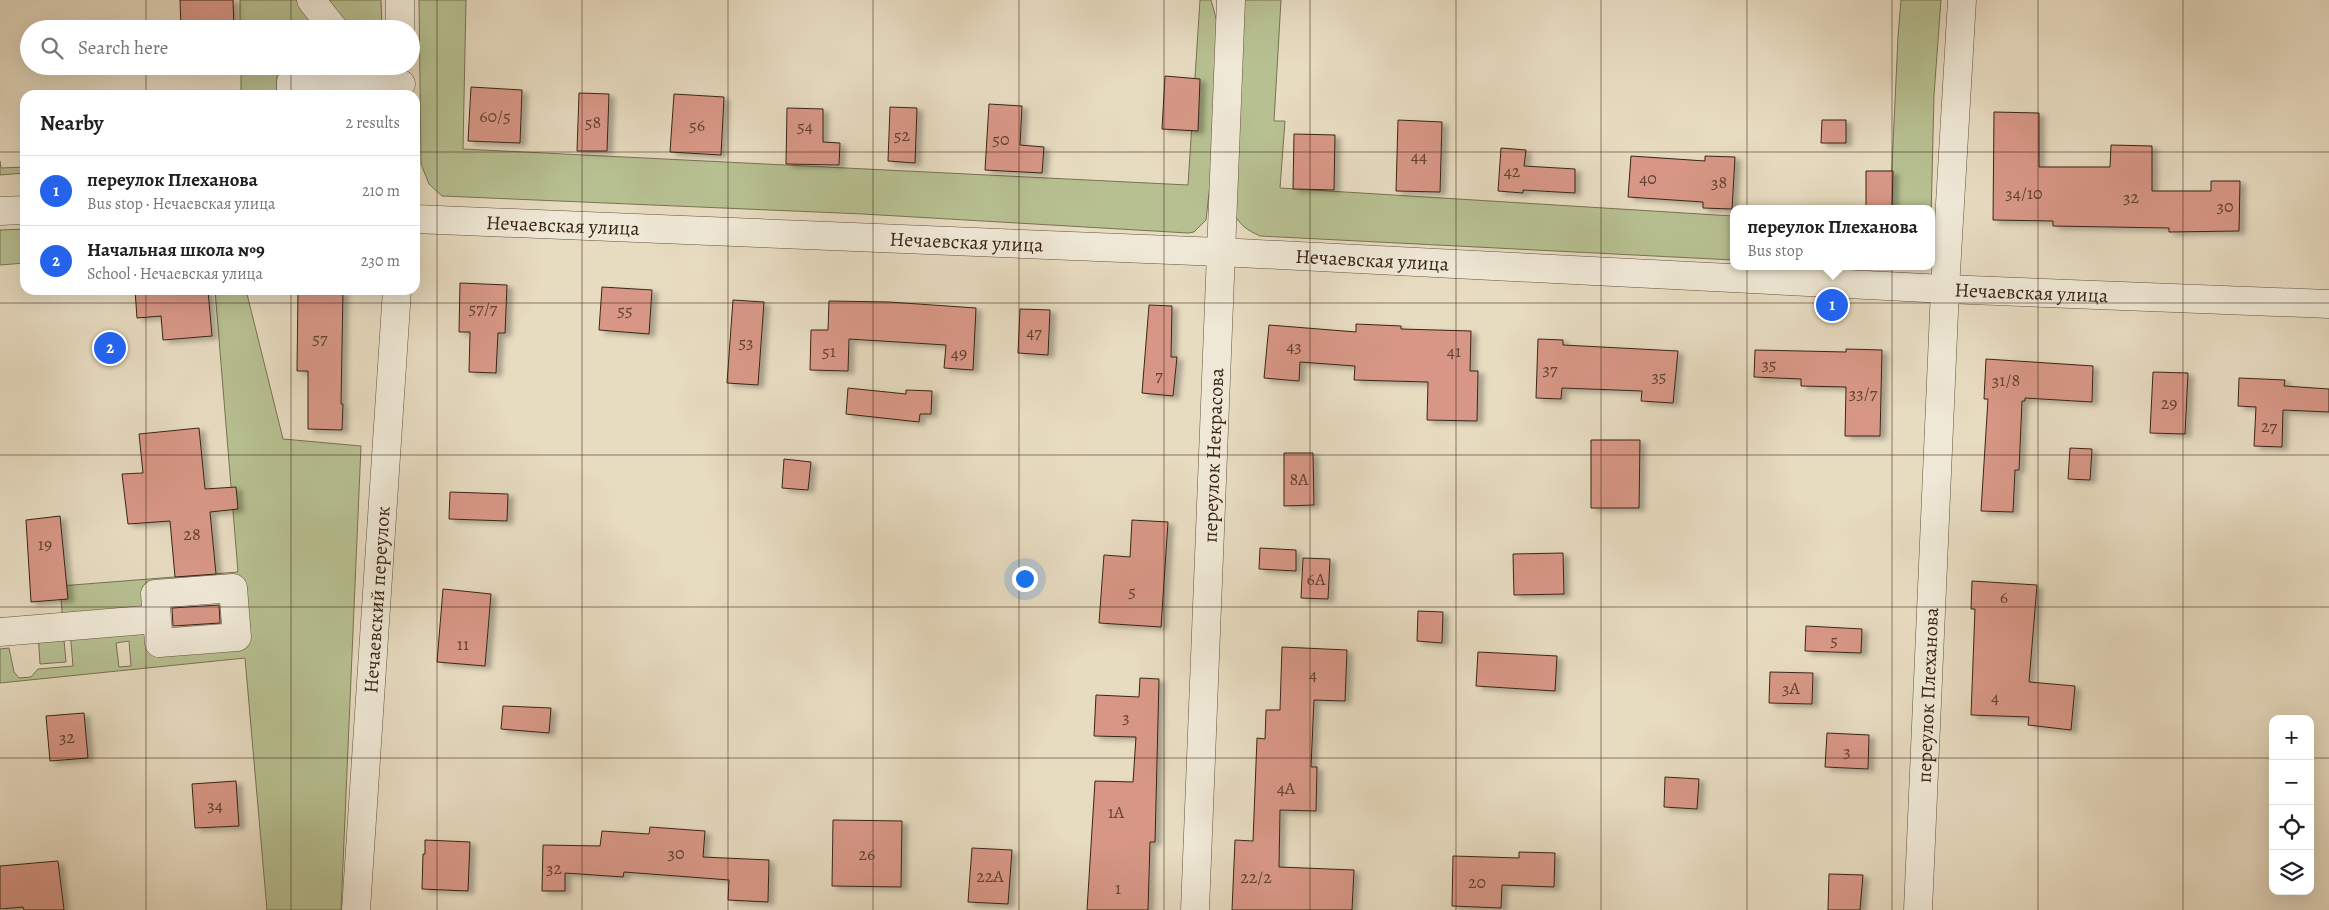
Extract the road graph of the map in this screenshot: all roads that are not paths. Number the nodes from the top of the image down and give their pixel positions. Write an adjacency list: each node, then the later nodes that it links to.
1 (311, 0): 5 (street)
2 (400, 0): 6 (street)
3 (1231, 0): 13 (street, переулок Некрасова)
4 (1962, 0): 14 (street, переулок Плеханова)
5 (327, 20)
6 (400, 20)
7 (369, 75): 8 (street); 9 (street)
8 (401, 82)
9 (291, 90)
10 (20, 210): 11 (street)
11 (0, 211)
12 (420, 219): 13 (street, Нечаевская улица)
13 (1220, 252): 14 (street, Нечаевская улица); 20 (street, переулок Некрасова)
14 (1945, 289): 16 (street, Нечаевская улица); 21 (street, переулок Плеханова)
15 (397, 295): 19 (street, Нечаевский переулок)
16 (2329, 304)
17 (158, 619): 18 (street)
18 (0, 632)
19 (356, 910)
20 (1195, 910)
21 (1918, 910)

